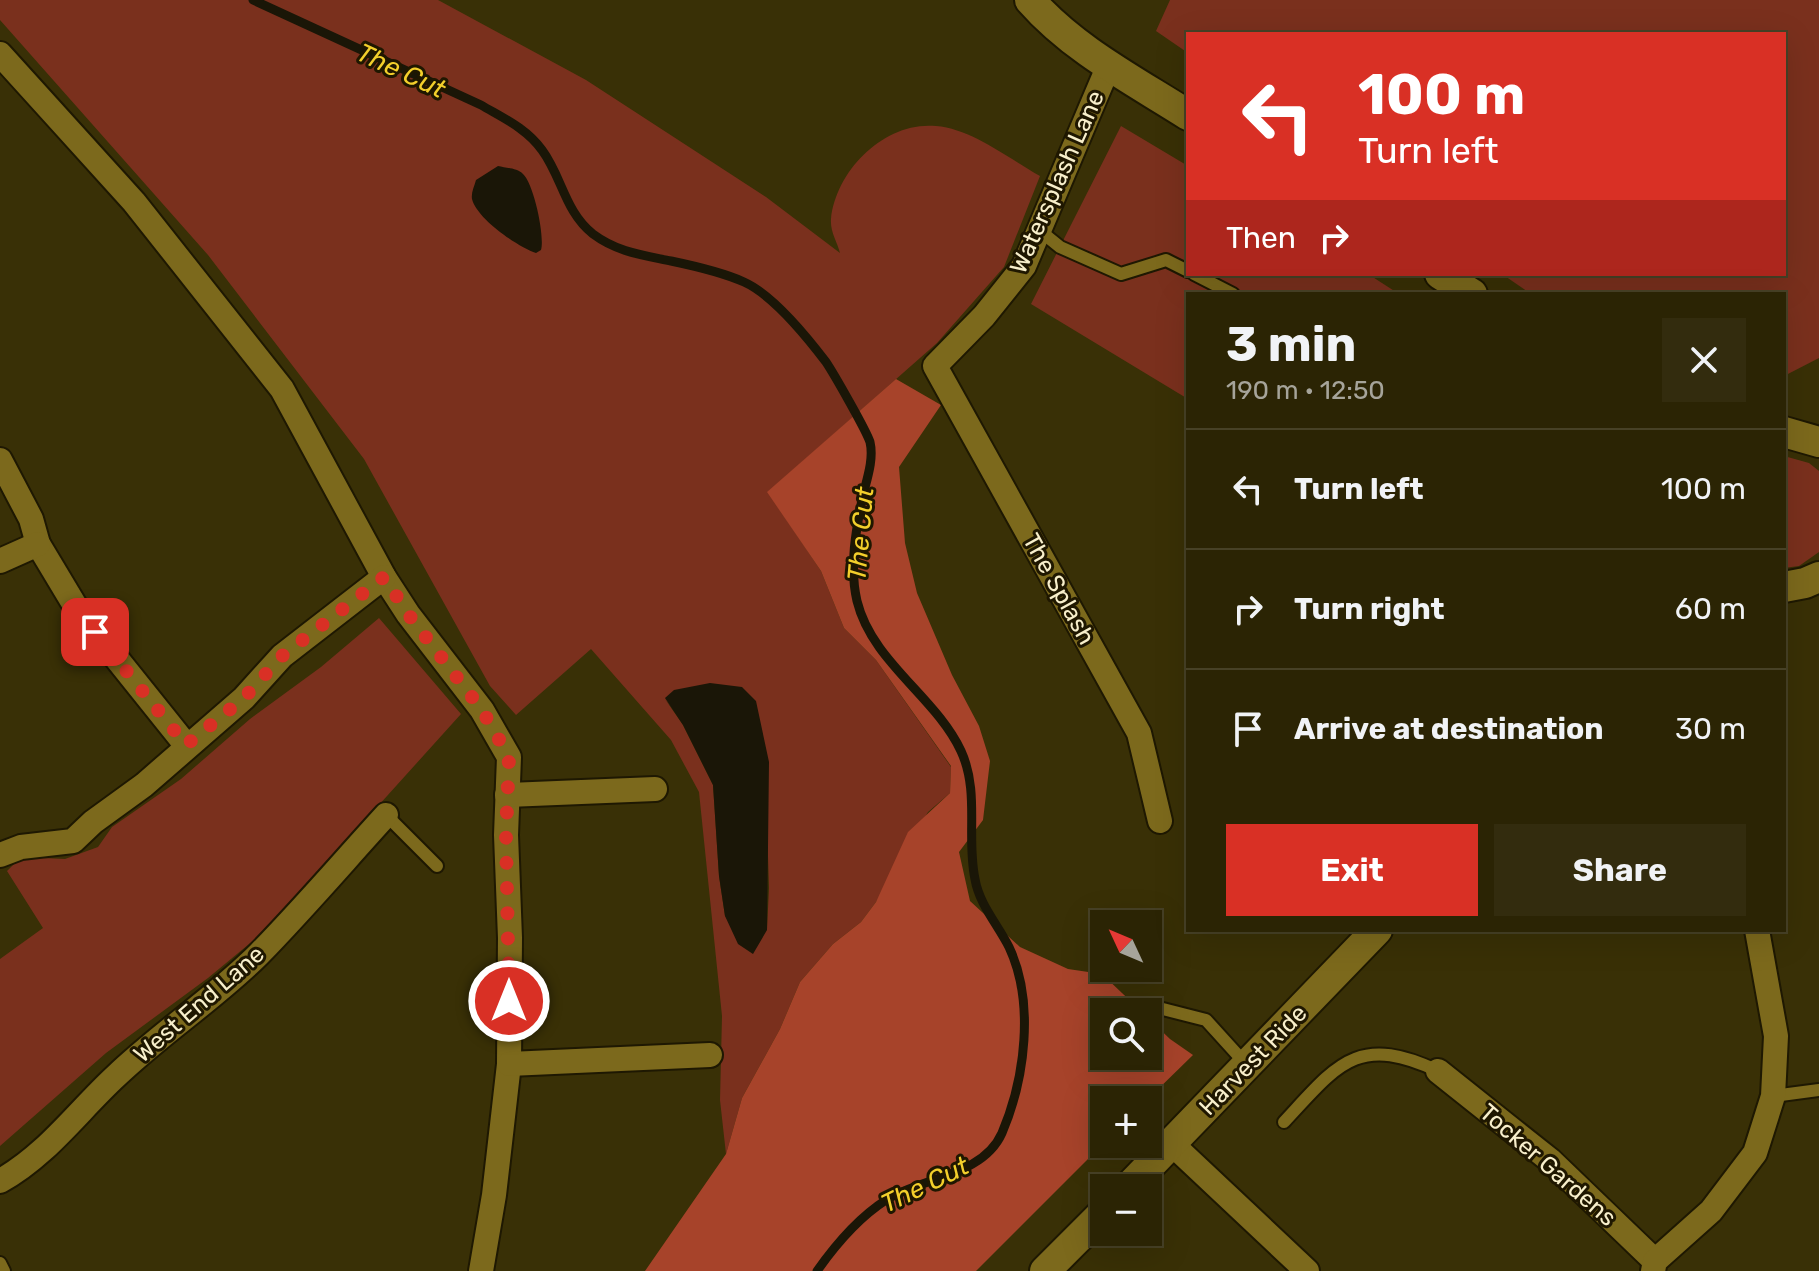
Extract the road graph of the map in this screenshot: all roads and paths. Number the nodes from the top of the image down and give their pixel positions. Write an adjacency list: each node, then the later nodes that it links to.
1 (1030, 0): 3 (street)
2 (0, 54): 18 (street)
3 (1109, 65): 4 (street); 5 (street, Watersplash Lane)
4 (1186, 114)
5 (1039, 230): 6 (lane); 11 (street, Watersplash Lane)
6 (1186, 270)
7 (1198, 276): 9 (lane)
8 (1443, 276): 10 (street)
9 (1229, 292)
10 (1469, 292)
11 (935, 366): 23 (street, The Splash)
12 (1819, 416): 13 (street)
13 (1787, 432): 14 (street)
14 (1819, 442)
15 (0, 460): 16 (street)
16 (38, 544): 17 (street); 19 (street)
17 (0, 561)
18 (384, 577): 19 (street); 21 (street)
19 (186, 745): 24 (street)
20 (655, 789): 21 (street)
21 (507, 795): 30 (street)
22 (386, 815): 25 (lane); 38 (street, West End Lane)
23 (1160, 821)
24 (0, 855)
25 (437, 866)
26 (1375, 932): 31 (street, Harvest Ride)
27 (1757, 932): 34 (street)
28 (1162, 1009): 31 (lane)
29 (710, 1055): 30 (street)
30 (509, 1064): 43 (street)
31 (1247, 1066): 36 (street, Harvest Ride)
32 (1438, 1071): 35 (lane); 41 (street, Tocker Gardens)
33 (1819, 1090): 34 (lane)
34 (1773, 1096): 41 (street)
35 (1284, 1122)
36 (1172, 1144): 37 (street, Harvest Ride); 45 (street)
37 (1142, 1174)
38 (0, 1181)
39 (1090, 1226): 44 (street)
40 (0, 1263): 42 (lane)
41 (1654, 1266)
42 (4, 1271)
43 (481, 1271)
44 (1045, 1271)
45 (1307, 1271)

